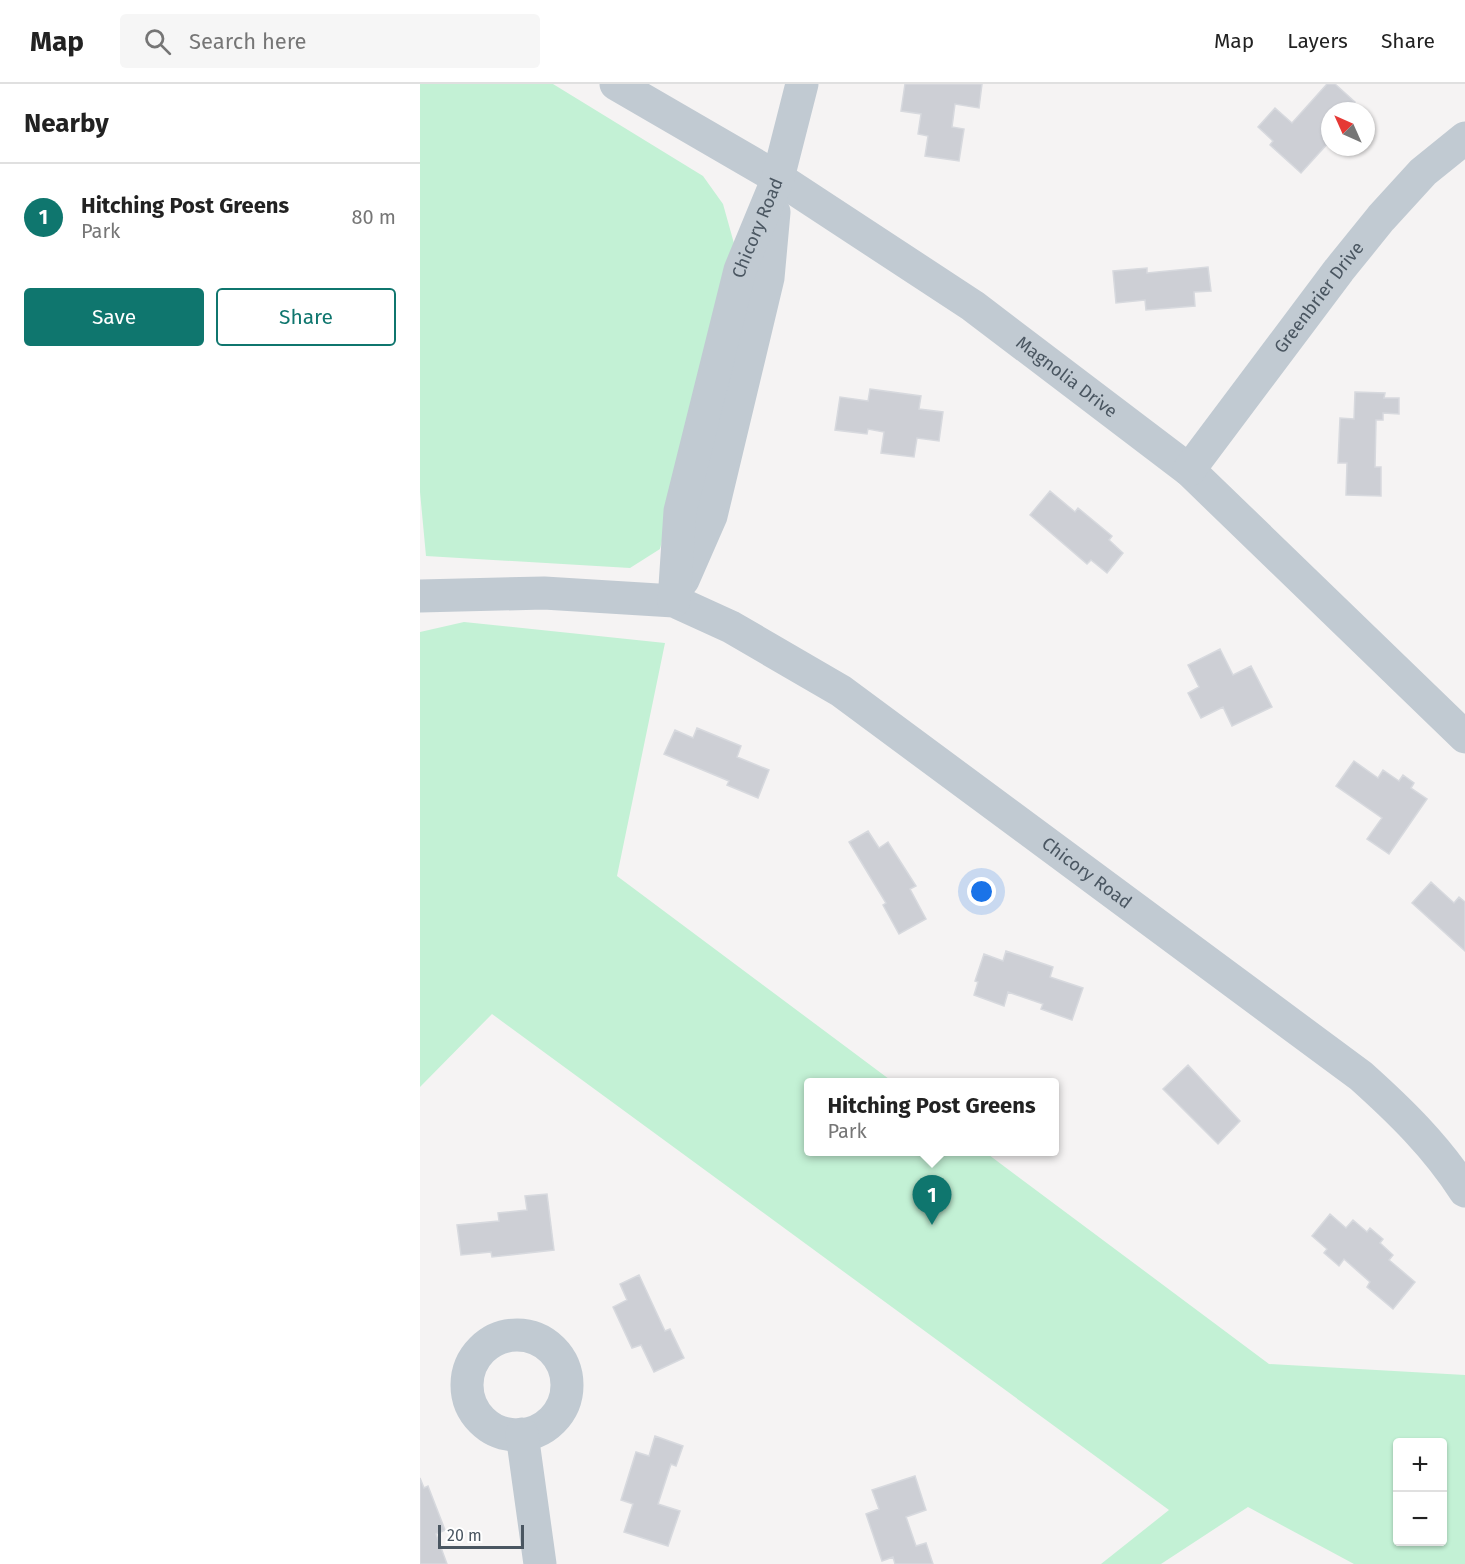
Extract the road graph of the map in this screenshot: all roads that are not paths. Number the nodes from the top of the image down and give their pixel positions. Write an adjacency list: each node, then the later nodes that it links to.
1 (616, 84): 4 (street, Magnolia Drive)
2 (802, 84): 4 (street, Chicory Road)
3 (1465, 138): 5 (street, Greenbrier Drive)
4 (778, 178): 5 (street, Magnolia Drive); 7 (street, Chicory Road)
5 (1189, 470): 8 (street, Magnolia Drive)
6 (420, 596): 7 (street, Chicory Road)
7 (674, 601): 9 (street, Chicory Road)
8 (1465, 737)
9 (1465, 1191)
10 (522, 1434): 11 (street)
11 (540, 1564)

